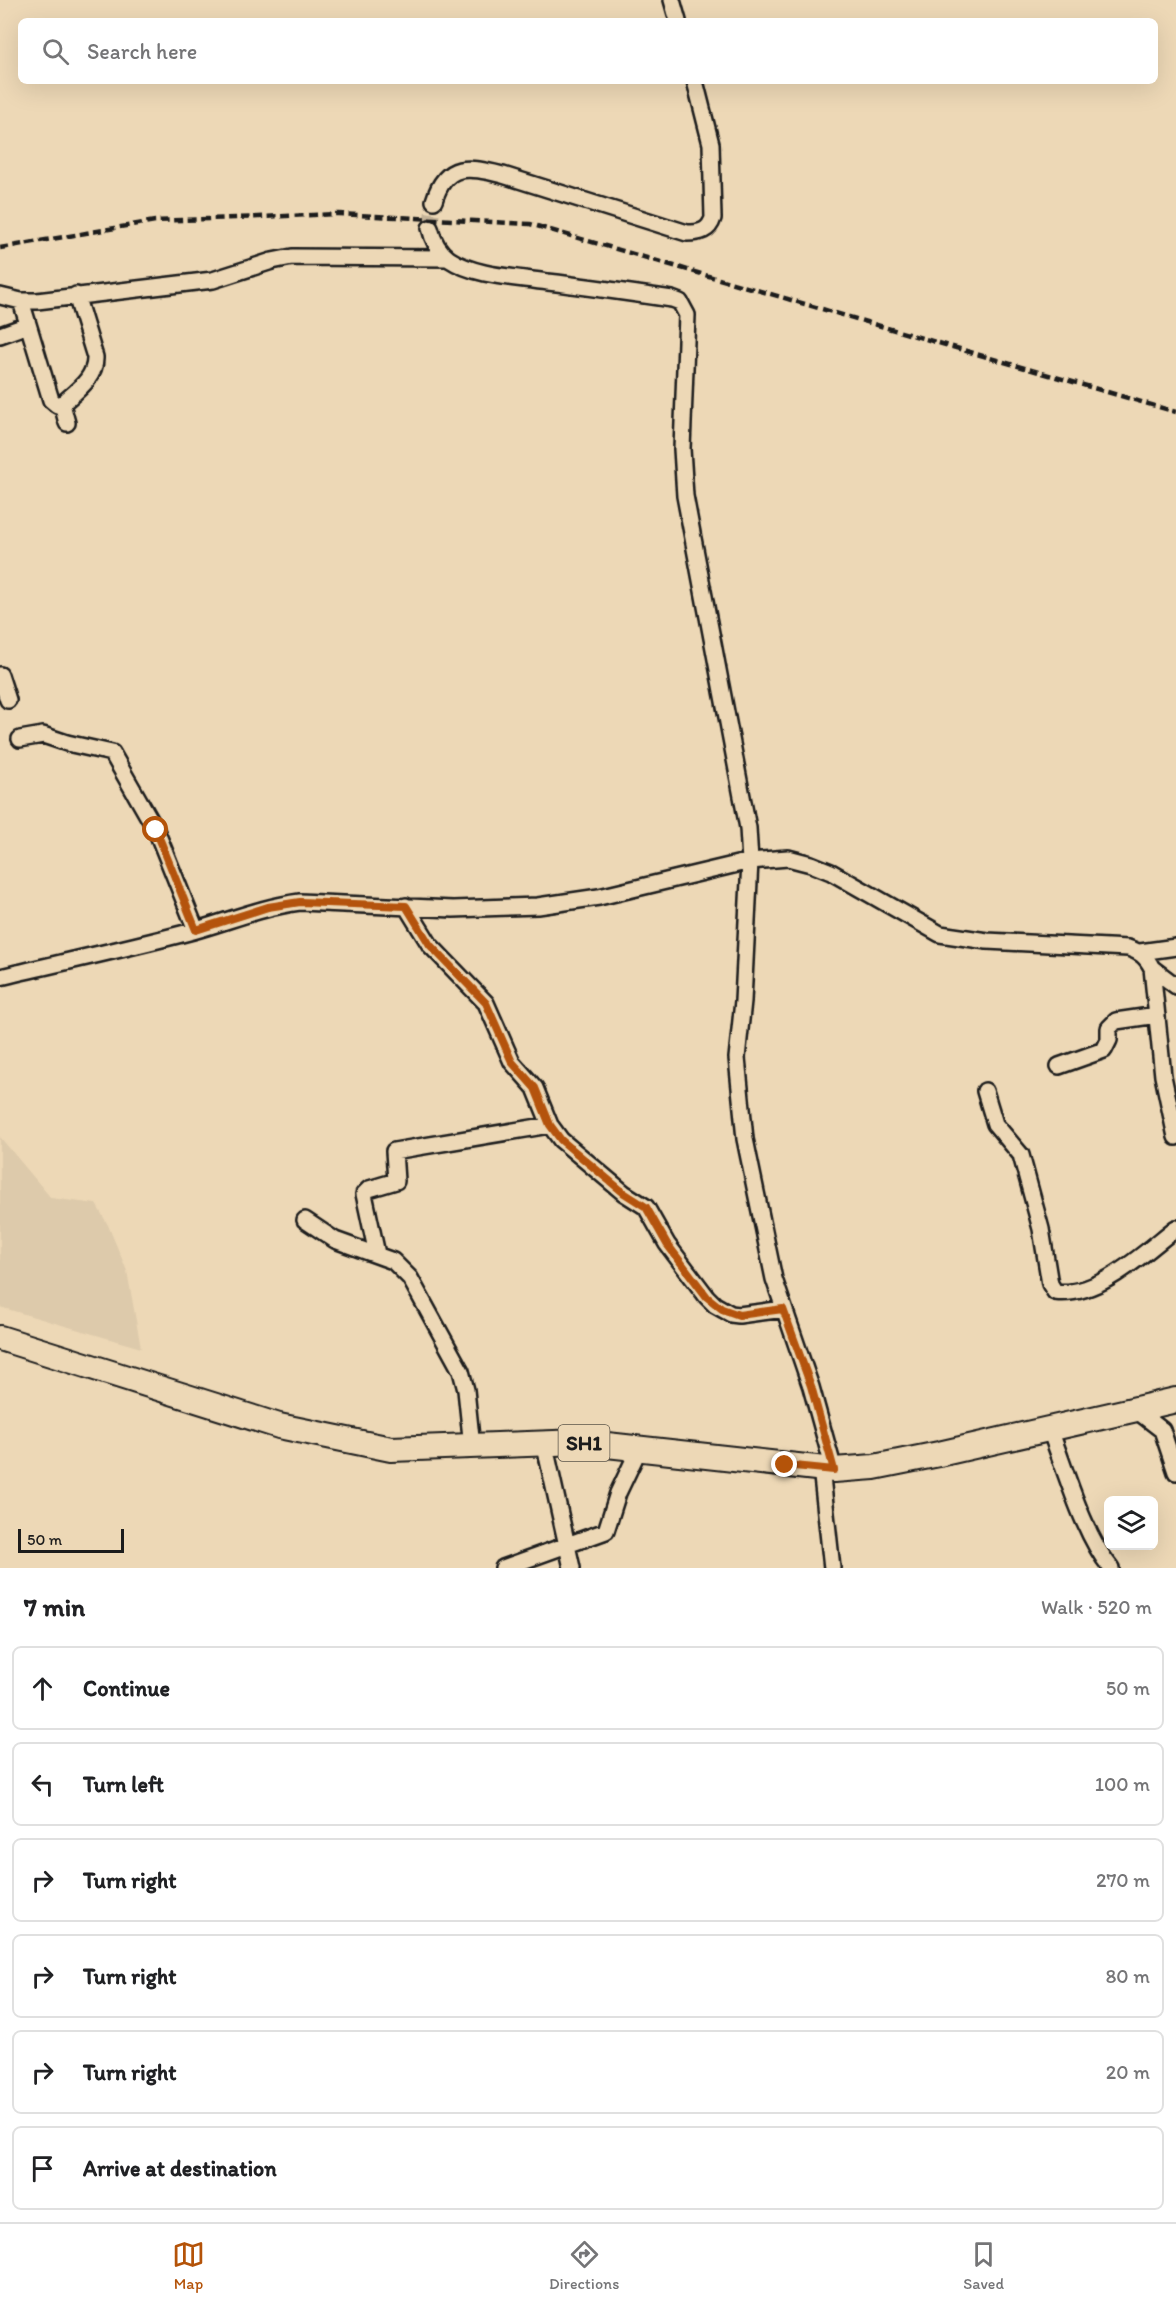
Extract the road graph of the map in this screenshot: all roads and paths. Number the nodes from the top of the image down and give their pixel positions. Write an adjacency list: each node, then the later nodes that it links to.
1 (672, 0): 2 (street)
2 (677, 18)
3 (696, 84): 4 (street)
4 (434, 201)
5 (430, 228): 6 (street)
6 (448, 258): 7 (street); 17 (street)
7 (76, 295): 9 (street); 12 (street)
8 (0, 296): 9 (street)
9 (21, 301): 10 (street)
10 (28, 325): 11 (street); 12 (street)
11 (0, 335)
12 (62, 404): 13 (street)
13 (67, 423)
14 (0, 675): 15 (street)
15 (8, 700)
16 (20, 739): 19 (street)
17 (750, 861): 18 (street); 21 (street); 33 (street)
18 (406, 906): 19 (street); 28 (street)
19 (196, 930): 23 (street)
20 (1176, 947): 21 (street)
21 (1140, 952): 22 (street)
22 (1152, 968): 24 (street); 25 (street)
23 (0, 977)
24 (1176, 986)
25 (1157, 1015): 26 (street); 29 (street)
26 (1059, 1066)
27 (986, 1091): 31 (street)
28 (550, 1125): 32 (street); 33 (street)
29 (1176, 1137)
30 (305, 1220): 32 (street)
31 (1176, 1228)
32 (377, 1254): 39 (street)
33 (783, 1309): 41 (street)
34 (0, 1338): 39 (main road, SH1)
35 (1176, 1400): 36 (main road, SH1)
36 (1136, 1410): 37 (main road, SH1); 42 (street)
37 (1050, 1430): 41 (main road, SH1); 47 (street)
38 (544, 1443): 39 (main road, SH1); 40 (main road, SH1); 43 (street)
39 (472, 1447)
40 (639, 1449): 41 (main road, SH1); 43 (street)
41 (828, 1469): 46 (street)
42 (1176, 1472)
43 (567, 1544): 44 (street); 45 (street)
44 (503, 1568)
45 (572, 1568)
46 (832, 1568)
47 (1111, 1568)

